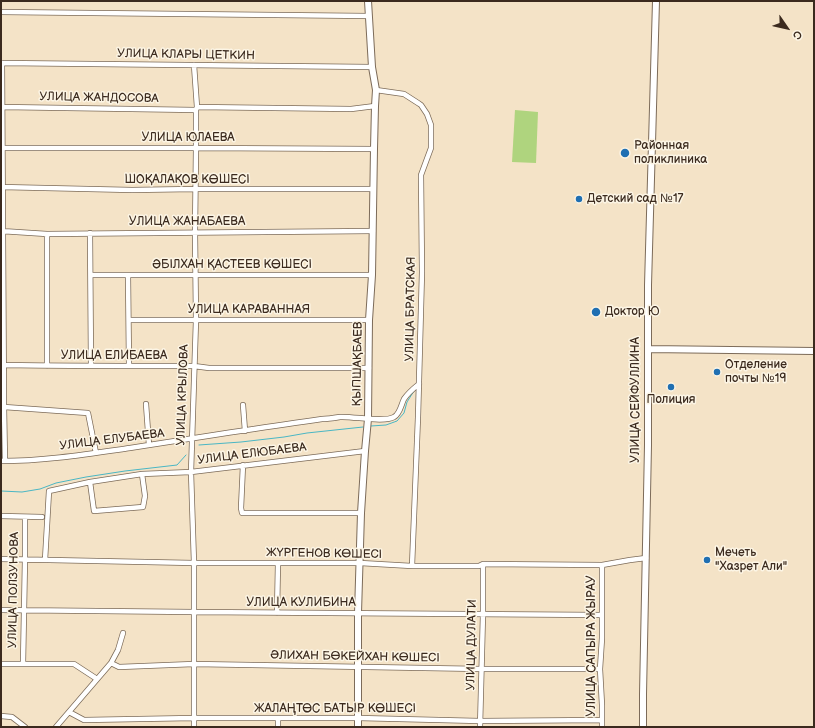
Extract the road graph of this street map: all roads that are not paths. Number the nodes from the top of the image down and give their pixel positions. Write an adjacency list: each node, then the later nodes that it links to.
1 (656, 1): 30 (street, УЛИЦА СЕЙФУЛЛИНА)
2 (368, 2): 4 (street, ҚЫПШАҚБАЕВ)
3 (1, 12): 4 (street)
4 (369, 16): 7 (street, ҚЫПШАҚБАЕВ)
5 (2, 63): 6 (street, УЛИЦА КЛАРЫ ЦЕТКИН); 10 (street)
6 (194, 65): 7 (street, УЛИЦА КЛАРЫ ЦЕТКИН); 11 (street, УЛИЦА КРЫЛОВА)
7 (372, 67): 8 (street, ҚЫПШАҚБАЕВ)
8 (376, 90): 9 (street, ҚЫПШАҚБАЕВ); 38 (street, УЛИЦА БРАТСКАЯ)
9 (375, 106): 11 (street, УЛИЦА ЖАНДОСОВА); 14 (street, ҚЫПШАҚБАЕВ)
10 (2, 107): 11 (street, УЛИЦА ЖАНДОСОВА); 12 (street)
11 (196, 108): 13 (street, УЛИЦА КРЫЛОВА)
12 (3, 148): 13 (street, УЛИЦА ЮЛАЕВА); 15 (street)
13 (196, 148): 14 (street, УЛИЦА ЮЛАЕВА); 16 (street, УЛИЦА КРЫЛОВА)
14 (374, 149): 17 (street, ҚЫПШАҚБАЕВ)
15 (2, 187): 16 (street, ШОҚАЛАҚОВ КӨШЕСІ); 18 (street)
16 (195, 189): 17 (street, ШОҚАЛАҚОВ КӨШЕСІ); 20 (street, УЛИЦА КРЫЛОВА)
17 (373, 189): 19 (street, ҚЫПШАҚБАЕВ)
18 (2, 231): 22 (street, УЛИЦА ЖАНАБАЕВА); 32 (street)
19 (372, 231): 20 (street, УЛИЦА ЖАНАБАЕВА); 26 (street, ҚЫПШАҚБАЕВ)
20 (195, 232): 21 (street, УЛИЦА ЖАНАБАЕВА); 25 (street, УЛИЦА КРЫЛОВА)
21 (90, 233): 22 (street, УЛИЦА ЖАНАБАЕВА); 23 (street)
22 (47, 234): 34 (street)
23 (91, 275): 24 (street, ӘБІЛХАН ҚАСТЕЕВ КӨШЕСІ); 33 (street)
24 (128, 275): 25 (street, ӘБІЛХАН ҚАСТЕЕВ КӨШЕСІ); 27 (street)
25 (196, 275): 26 (street, ӘБІЛХАН ҚАСТЕЕВ КӨШЕСІ); 28 (street, УЛИЦА КРЫЛОВА)
26 (372, 275): 29 (street, ҚЫПШАҚБАЕВ)
27 (129, 320): 28 (street, УЛИЦА КАРАВАННАЯ); 35 (street)
28 (196, 320): 29 (street, УЛИЦА КАРАВАННАЯ); 36 (street, УЛИЦА КРЫЛОВА)
29 (369, 320): 37 (street, ҚЫПШАҚБАЕВ)
30 (648, 349): 31 (street); 57 (street, УЛИЦА СЕЙФУЛЛИНА)
31 (814, 351)
32 (4, 365): 34 (street, УЛИЦА ЕЛИБАЕВА); 41 (street)
33 (91, 365): 34 (street, УЛИЦА ЕЛИБАЕВА); 35 (street, УЛИЦА ЕЛИБАЕВА)
34 (47, 366)
35 (129, 366): 36 (street, УЛИЦА ЕЛИБАЕВА)
36 (194, 366): 37 (street, УЛИЦА ЕЛИБАЕВА); 44 (street, УЛИЦА КРЫЛОВА)
37 (369, 368): 42 (street, ҚЫПШАҚБАЕВ)
38 (419, 384): 42 (street, УЛИЦА ЕЛУБАЕВА); 66 (street, УЛИЦА БРАТСКАЯ)
39 (146, 404): 45 (street)
40 (243, 405): 43 (street)
41 (4, 407): 47 (street); 48 (street)
42 (368, 419): 43 (street, УЛИЦА ЕЛУБАЕВА); 46 (street, ҚЫПШАҚБАЕВ)
43 (245, 431): 44 (street, УЛИЦА ЕЛУБАЕВА)
44 (192, 439): 45 (street, УЛИЦА ЕЛУБАЕВА); 50 (street, УЛИЦА КРЫЛОВА)
45 (149, 445): 47 (street, УЛИЦА ЕЛУБАЕВА)
46 (365, 451): 49 (street, УЛИЦА ЕЛЮБАЕВА); 53 (street, ҚЫПШАҚБАЕВ)
47 (96, 453): 48 (street, УЛИЦА ЕЛУБАЕВА)
48 (3, 461)
49 (243, 465): 50 (street, УЛИЦА ЕЛЮБАЕВА); 53 (street)
50 (191, 472): 51 (street, УЛИЦА ЕЛЮБАЕВА); 61 (street, УЛИЦА КРЫЛОВА)
51 (142, 474): 52 (street, УЛИЦА ЕЛЮБАЕВА); 52 (street)
52 (90, 482): 60 (street, УЛИЦА ЕЛЮБАЕВА)
53 (361, 513): 63 (street, ҚЫПШАҚБАЕВ)
54 (1, 516): 55 (street)
55 (25, 517): 56 (street); 59 (street, УЛИЦА ПОЛЗУНОВА)
56 (42, 517)
57 (646, 558): 65 (street, ЖҮРГЕНОВ КӨШЕСІ); 97 (street, УЛИЦА СЕЙФУЛЛИНА)
58 (1, 559): 59 (street, ЖҮРГЕНОВ КӨШЕСІ)
59 (25, 559): 60 (street, ЖҮРГЕНОВ КӨШЕСІ); 68 (street, УЛИЦА ПОЛЗУНОВА)
60 (45, 560): 61 (street, ЖҮРГЕНОВ КӨШЕСІ)
61 (194, 563): 62 (street, ЖҮРГЕНОВ КӨШЕСІ); 69 (street, УЛИЦА КРЫЛОВА)
62 (278, 563): 63 (street, ЖҮРГЕНОВ КӨШЕСІ); 70 (street)
63 (360, 563): 66 (street, ЖҮРГЕНОВ КӨШЕСІ); 71 (street, ҚЫПШАҚБАЕВ)
64 (483, 564): 65 (street, ЖҮРГЕНОВ КӨШЕСІ); 66 (street, ЖҮРГЕНОВ КӨШЕСІ); 72 (street, УЛИЦА ДУЛАТИ)
65 (602, 565): 73 (street, УЛИЦА САПЫРА ЖЫРАУ)
66 (412, 566)
67 (1, 610): 68 (street, УЛИЦА КУЛИБИНА)
68 (24, 610): 69 (street, УЛИЦА КУЛИБИНА); 77 (street, УЛИЦА ПОЛЗУНОВА)
69 (194, 612): 70 (street, УЛИЦА КУЛИБИНА); 78 (street, УЛИЦА КРЫЛОВА)
70 (277, 613): 71 (street, УЛИЦА КУЛИБИНА)
71 (358, 613): 72 (street, УЛИЦА КУЛИБИНА); 79 (street, ҚЫПШАҚБАЕВ)
72 (483, 614): 73 (street, УЛИЦА КУЛИБИНА); 80 (street, УЛИЦА ДУЛАТИ)
73 (601, 615): 81 (street, УЛИЦА САПЫРА ЖЫРАУ)
74 (123, 633): 75 (street)
75 (111, 663): 78 (street, ӘЛИХАН БӨКЕЙХАН КӨШЕСІ); 82 (street)
76 (1, 664): 77 (street)
77 (23, 664): 82 (street)
78 (194, 664): 79 (street, ӘЛИХАН БӨКЕЙХАН КӨШЕСІ); 85 (street, УЛИЦА КРЫЛОВА)
79 (358, 668): 80 (street, ӘЛИХАН БӨКЕЙХАН КӨШЕСІ); 87 (street, ҚЫПШАҚБАЕВ)
80 (482, 669): 81 (street, ӘЛИХАН БӨКЕЙХАН КӨШЕСІ); 89 (street, УЛИЦА ДУЛАТИ)
81 (600, 669): 88 (street, УЛИЦА САПЫРА ЖЫРАУ)
82 (97, 679): 83 (street)
83 (69, 712): 85 (street, ЖАЛАҢТӨС БАТЫР КӨШЕСІ); 91 (street)
84 (1, 716): 90 (street)
85 (194, 718): 86 (street, ЖАЛАҢТӨС БАТЫР КӨШЕСІ); 92 (street, УЛИЦА КРЫЛОВА)
86 (278, 718): 87 (street, ЖАЛАҢТӨС БАТЫР КӨШЕСІ); 93 (street)
87 (358, 718): 89 (street, ЖАЛАҢТӨС БАТЫР КӨШЕСІ); 94 (street, ҚЫПШАҚБАЕВ)
88 (602, 720): 89 (street, ЖАЛАҢТӨС БАТЫР КӨШЕСІ); 96 (street, УЛИЦА САПЫРА ЖЫРАУ)
89 (480, 721): 95 (street, УЛИЦА ДУЛАТИ)
90 (26, 727)
91 (56, 727)
92 (194, 727)
93 (278, 727)
94 (358, 727)
95 (480, 727)
96 (602, 727)
97 (643, 727)

